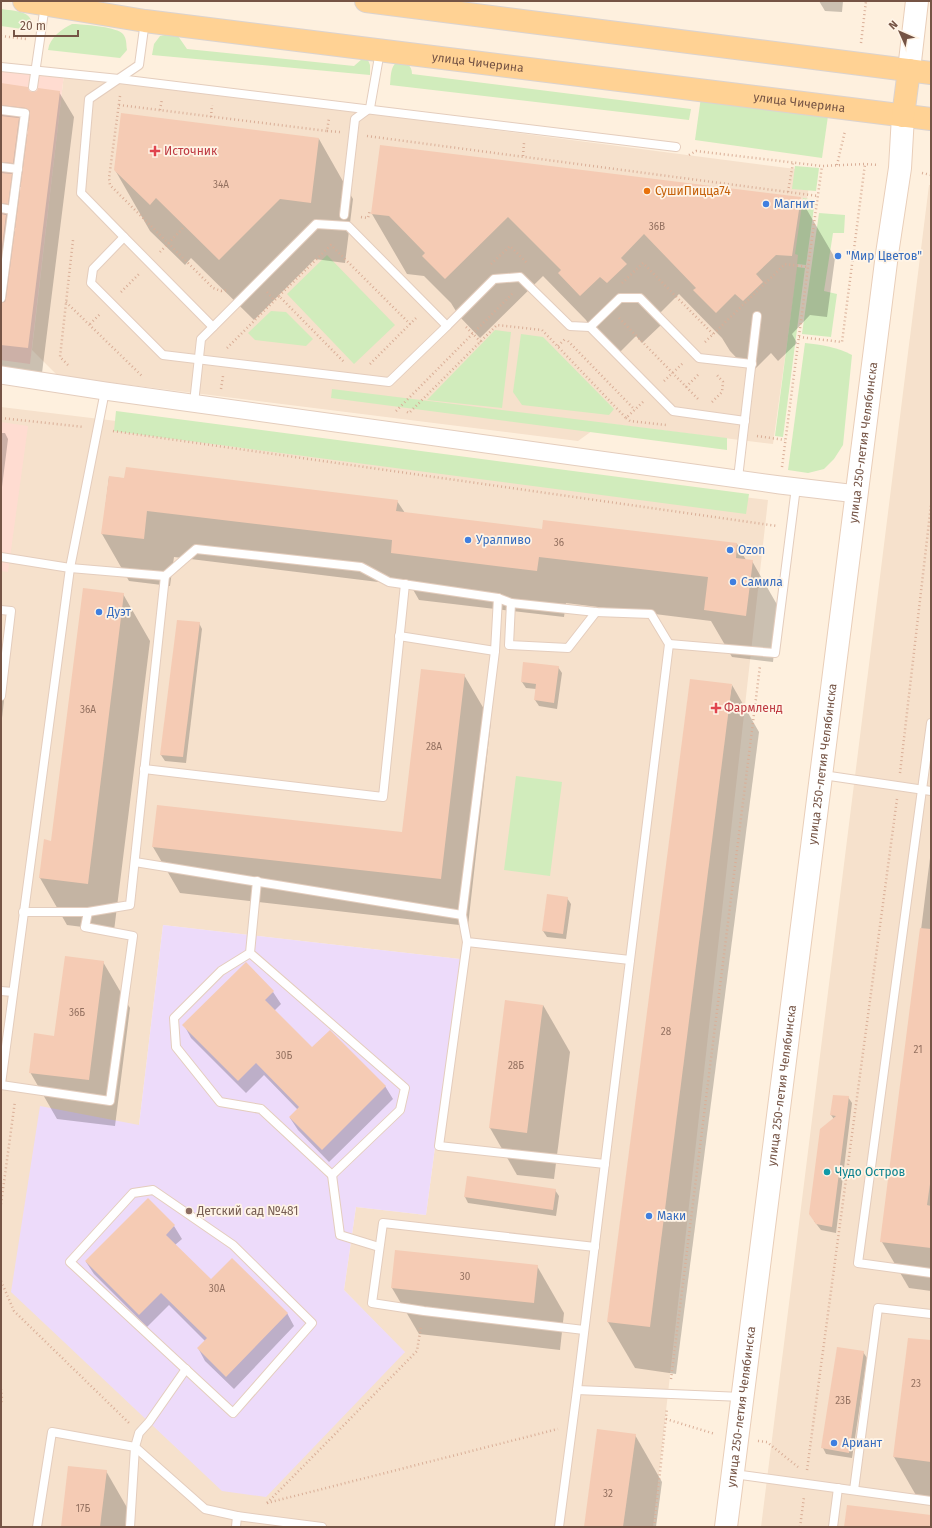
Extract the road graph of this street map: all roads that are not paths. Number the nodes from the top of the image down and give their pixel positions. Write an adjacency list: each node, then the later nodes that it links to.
1 (366, 1): 7 (main road)
2 (917, 1): 7 (street, улица 250-летия Челябинска)
3 (35, 2): 4 (main road, улица Чичерина); 8 (lane)
4 (145, 21): 5 (main road, улица Чичерина); 10 (lane)
5 (380, 50): 12 (lane); 14 (main road, улица Чичерина)
6 (1, 67): 8 (lane)
7 (909, 70): 9 (main road); 14 (main road, улица 250-летия Челябинска)
8 (35, 72): 10 (lane); 11 (lane)
9 (931, 73)
10 (119, 78): 12 (lane); 22 (lane)
11 (33, 87)
12 (370, 108): 16 (lane); 21 (lane)
13 (1, 110): 18 (lane)
14 (903, 116): 15 (main road, улица Чичерина); 37 (street, улица 250-летия Челябинска)
15 (931, 119)
16 (676, 147)
17 (1, 167): 18 (lane)
18 (18, 169): 20 (lane)
19 (1, 208): 20 (lane)
20 (12, 210): 23 (lane)
21 (344, 215)
22 (124, 237): 27 (lane); 29 (lane)
23 (3, 267): 24 (lane)
24 (1, 298)
25 (757, 316): 30 (lane)
26 (447, 326): 27 (lane); 28 (lane); 29 (lane)
27 (213, 327): 29 (lane)
28 (590, 327): 30 (lane); 34 (lane)
29 (199, 360): 33 (lane)
30 (752, 364): 34 (lane)
31 (1, 375): 32 (street)
32 (105, 391): 33 (street); 39 (lane)
33 (194, 403): 35 (street)
34 (745, 421): 35 (lane)
35 (738, 478): 36 (street)
36 (788, 486): 37 (street); 47 (lane)
37 (857, 494): 52 (street, улица 250-летия Челябинска)
38 (1, 557): 39 (lane)
39 (70, 568): 40 (lane); 57 (lane)
40 (165, 576): 41 (lane); 51 (lane)
41 (405, 584): 42 (lane); 46 (lane)
42 (498, 598): 43 (lane); 48 (lane)
43 (511, 603): 45 (lane); 45 (lane)
44 (1, 610): 49 (lane)
45 (596, 612): 47 (lane)
46 (399, 636): 48 (lane); 51 (lane)
47 (669, 644): 62 (lane)
48 (495, 651): 59 (lane)
49 (1, 696)
50 (931, 723): 53 (lane)
51 (144, 769): 55 (lane)
52 (822, 775): 53 (lane); 75 (street, улица 250-летия Челябинска)
53 (922, 789): 54 (lane); 70 (lane)
54 (931, 790)
55 (135, 862): 56 (lane); 58 (lane)
56 (257, 881): 59 (lane); 61 (lane)
57 (23, 912): 58 (lane); 64 (lane)
58 (88, 912): 65 (lane)
59 (462, 915): 60 (lane)
60 (467, 942): 62 (lane); 66 (lane)
61 (250, 953): 67 (lane); 67 (lane)
62 (630, 960): 66 (lane)
63 (1, 991): 64 (lane)
64 (13, 992): 65 (lane)
65 (1, 1085)
66 (605, 1164): 69 (lane)
67 (332, 1175): 68 (lane)
68 (379, 1247): 69 (lane); 72 (lane)
69 (595, 1248): 72 (lane)
70 (931, 1273)
71 (931, 1314): 79 (lane)
72 (584, 1330): 74 (lane)
73 (186, 1369): 73 (lane); 76 (lane)
74 (577, 1390): 75 (lane); 86 (lane)
75 (744, 1397): 77 (street, улица 250-летия Челябинска)
76 (135, 1447): 81 (lane); 82 (lane); 83 (lane)
77 (733, 1474): 78 (lane); 87 (street, улица 250-летия Челябинска)
78 (838, 1488): 79 (lane); 88 (lane)
79 (854, 1490): 80 (lane)
80 (931, 1501)
81 (237, 1516): 84 (lane); 85 (lane)
82 (37, 1527)
83 (130, 1527)
84 (236, 1527)
85 (322, 1527)
86 (559, 1527)
87 (726, 1527)
88 (833, 1527)

